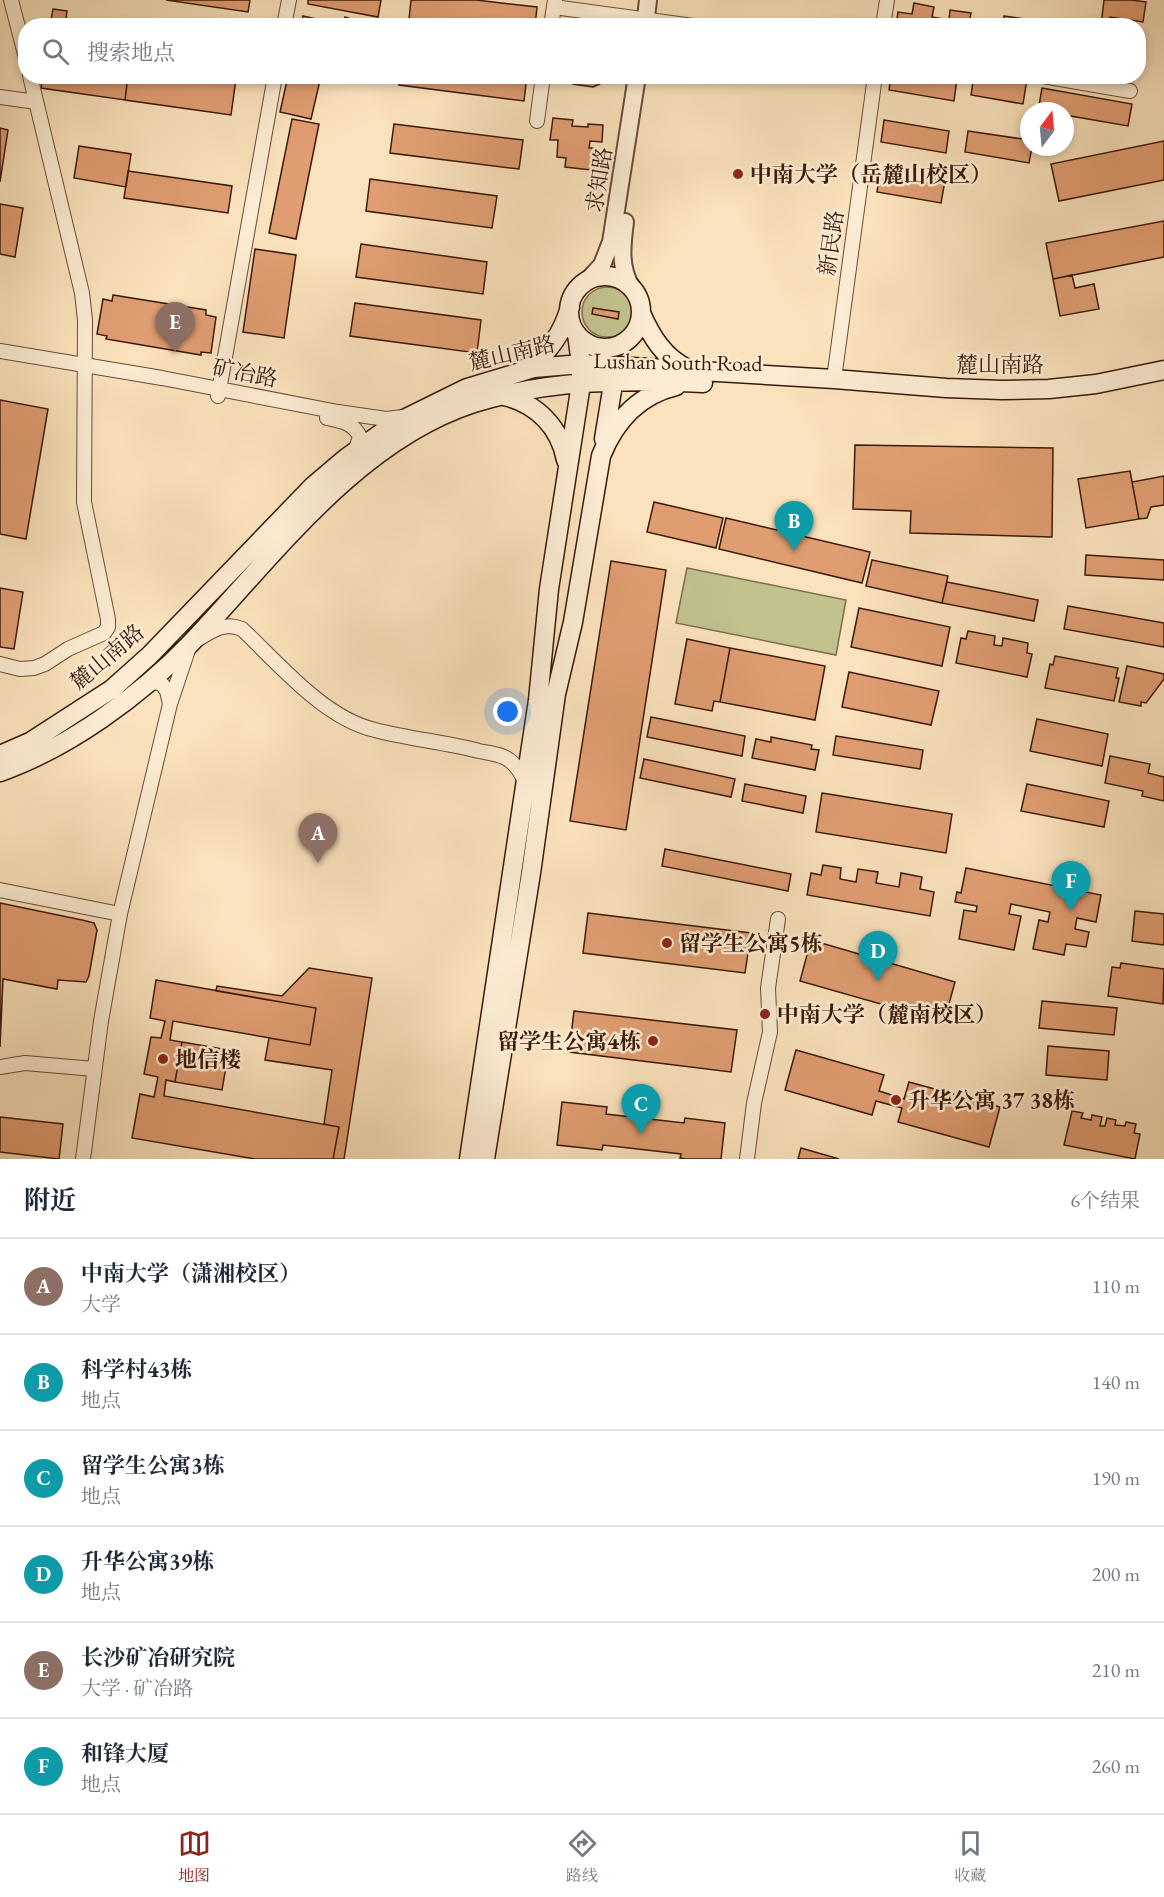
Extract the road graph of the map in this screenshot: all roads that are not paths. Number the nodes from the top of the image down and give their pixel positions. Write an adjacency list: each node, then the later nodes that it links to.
1 (11, 0): 12 (street)
2 (289, 0): 7 (street)
3 (648, 0): 9 (street)
4 (657, 0): 10 (street)
5 (886, 0): 11 (street)
6 (555, 4): 8 (street)
7 (286, 18)
8 (624, 18)
9 (649, 18)
10 (651, 18)
11 (884, 18)
12 (18, 27)
13 (32, 84): 22 (street)
14 (275, 84): 41 (street)
15 (542, 84): 23 (street)
16 (636, 84): 24 (street, 求知路)
17 (645, 84): 25 (street, 求知路)
18 (874, 84): 38 (street, 新民路)
19 (1089, 84): 20 (street)
20 (1130, 91)
21 (0, 97): 22 (street)
22 (36, 102): 33 (street)
23 (537, 120)
24 (586, 282): 25 (main road); 26 (main road)
25 (632, 288): 27 (main road)
26 (570, 305): 28 (main road); 35 (main road)
27 (641, 313): 29 (main road); 37 (main road)
28 (576, 334): 29 (main road); 32 (main road)
29 (626, 342): 36 (main road)
30 (0, 351): 33 (street, 矿冶路)
31 (0, 361): 33 (street, 矿冶路)
32 (581, 364): 35 (main road, 麓山南路); 36 (main road, 麓山南路); 40 (main road)
33 (85, 370): 41 (street, 矿冶路); 48 (street)
34 (1164, 370): 38 (main road, 麓山南路)
35 (514, 373): 43 (main road, 麓山南路)
36 (614, 374): 37 (main road, Lushan South Road); 40 (main road, Lushan South Road); 45 (main road)
37 (692, 377): 38 (main road, 麓山南路); 39 (main road, Lushan South Road); 45 (main road)
38 (834, 379)
39 (1164, 379)
40 (581, 384): 42 (main road, Lushan South Road); 46 (main road)
41 (219, 394): 43 (street, 矿冶路); 44 (street, 矿冶路)
42 (502, 396): 46 (main road); 47 (main road, Lushan South Road)
43 (411, 416): 44 (main road, 麓山南路)
44 (355, 452): 51 (main road, 麓山南路)
45 (601, 456): 61 (main road)
46 (568, 466): 53 (main road)
47 (190, 644): 49 (main road, Lushan South Road); 50 (street); 53 (street)
48 (0, 664)
49 (144, 686): 50 (street); 52 (main road, Lushan South Road)
50 (170, 704): 55 (street)
51 (0, 755)
52 (0, 772)
53 (526, 782): 60 (main road)
54 (0, 890): 55 (street)
55 (120, 914): 58 (street)
56 (778, 919): 62 (street)
57 (0, 1067): 58 (street)
58 (94, 1069): 59 (street)
59 (83, 1159)
60 (469, 1159)
61 (485, 1159)
62 (747, 1159)

